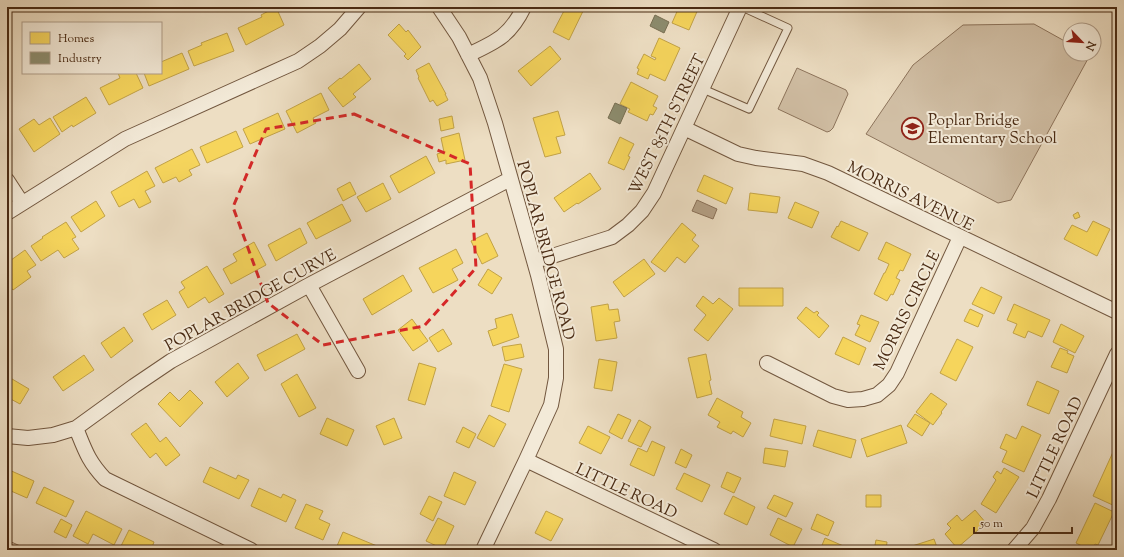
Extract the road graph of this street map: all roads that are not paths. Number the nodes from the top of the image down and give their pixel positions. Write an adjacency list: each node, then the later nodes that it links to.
1 (359, 7): 10 (street)
2 (439, 7): 5 (street, POPLAR BRIDGE ROAD)
3 (524, 7): 5 (street)
4 (741, 7): 6 (street, WEST 85TH STREET); 6 (lane)
5 (468, 55): 8 (street, POPLAR BRIDGE ROAD)
6 (703, 89): 7 (street, WEST 85TH STREET)
7 (684, 128): 12 (street, MORRIS AVENUE); 13 (street, WEST 85TH STREET)
8 (510, 179): 13 (street, POPLAR BRIDGE ROAD); 14 (street, POPLAR BRIDGE CURVE)
9 (7, 180): 10 (street)
10 (22, 203): 11 (street)
11 (7, 213)
12 (960, 237): 15 (street, MORRIS AVENUE); 17 (street, MORRIS CIRCLE)
13 (534, 261): 21 (street, POPLAR BRIDGE ROAD)
14 (309, 285): 18 (street); 19 (street, POPLAR BRIDGE CURVE)
15 (1117, 312)
16 (1117, 354): 25 (street, LITTLE ROAD)
17 (767, 363)
18 (358, 371)
19 (76, 428): 20 (street, POPLAR BRIDGE CURVE); 22 (street)
20 (7, 436)
21 (526, 460): 23 (street, POPLAR BRIDGE ROAD); 24 (street, LITTLE ROAD)
22 (251, 550)
23 (483, 550)
24 (714, 550)
25 (1014, 550)

